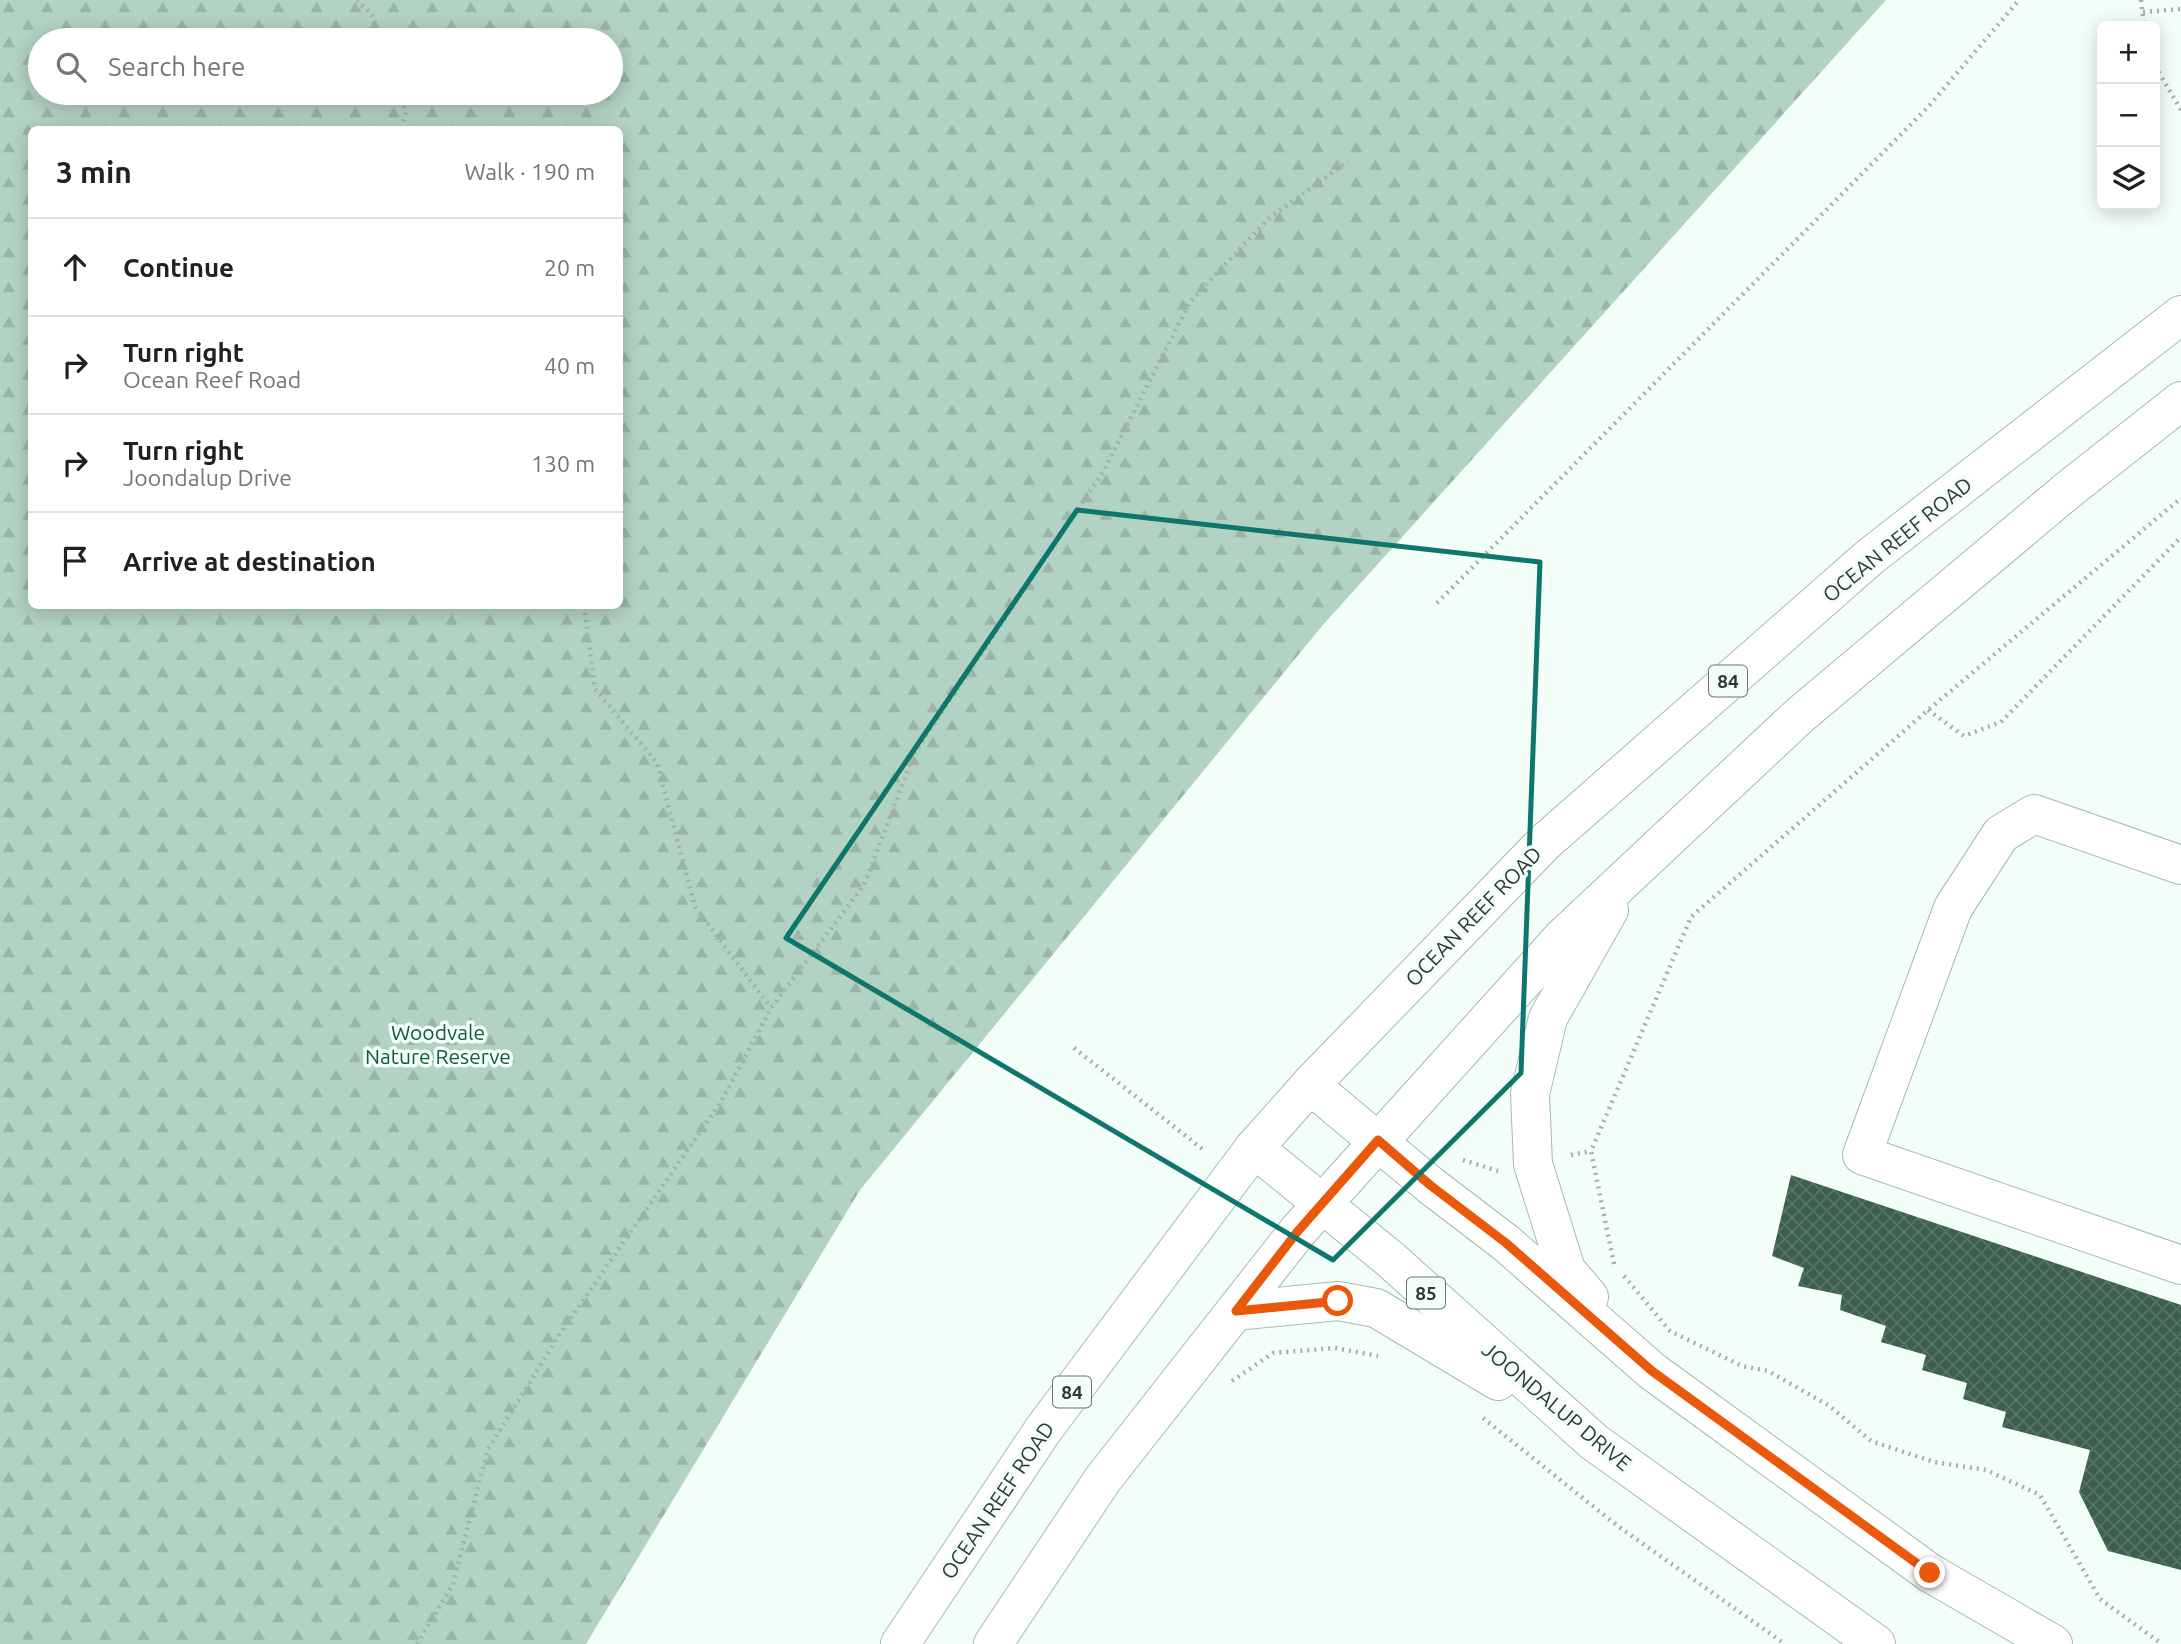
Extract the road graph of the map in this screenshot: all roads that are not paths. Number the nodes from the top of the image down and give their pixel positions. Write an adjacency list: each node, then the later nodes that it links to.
1 (2181, 315): 5 (main road, OCEAN REEF ROAD / 84)
2 (2181, 401): 4 (main road)
3 (2181, 865): 9 (main road)
4 (1628, 876): 6 (main road); 11 (main road)
5 (1310, 1085): 6 (main road); 7 (main road, OCEAN REEF ROAD / 84)
6 (1378, 1140): 8 (main road); 11 (main road)
7 (1254, 1148): 8 (main road, JOONDALUP DRIVE / 85); 13 (main road, OCEAN REEF ROAD / 84)
8 (1323, 1203): 10 (main road); 12 (main road, JOONDALUP DRIVE / 85)
9 (2181, 1265)
10 (1236, 1311): 12 (main road); 14 (main road)
11 (1652, 1371): 16 (main road)
12 (1594, 1442): 15 (main road, JOONDALUP DRIVE / 85)
13 (900, 1644)
14 (993, 1644)
15 (1876, 1644)
16 (2053, 1644)

